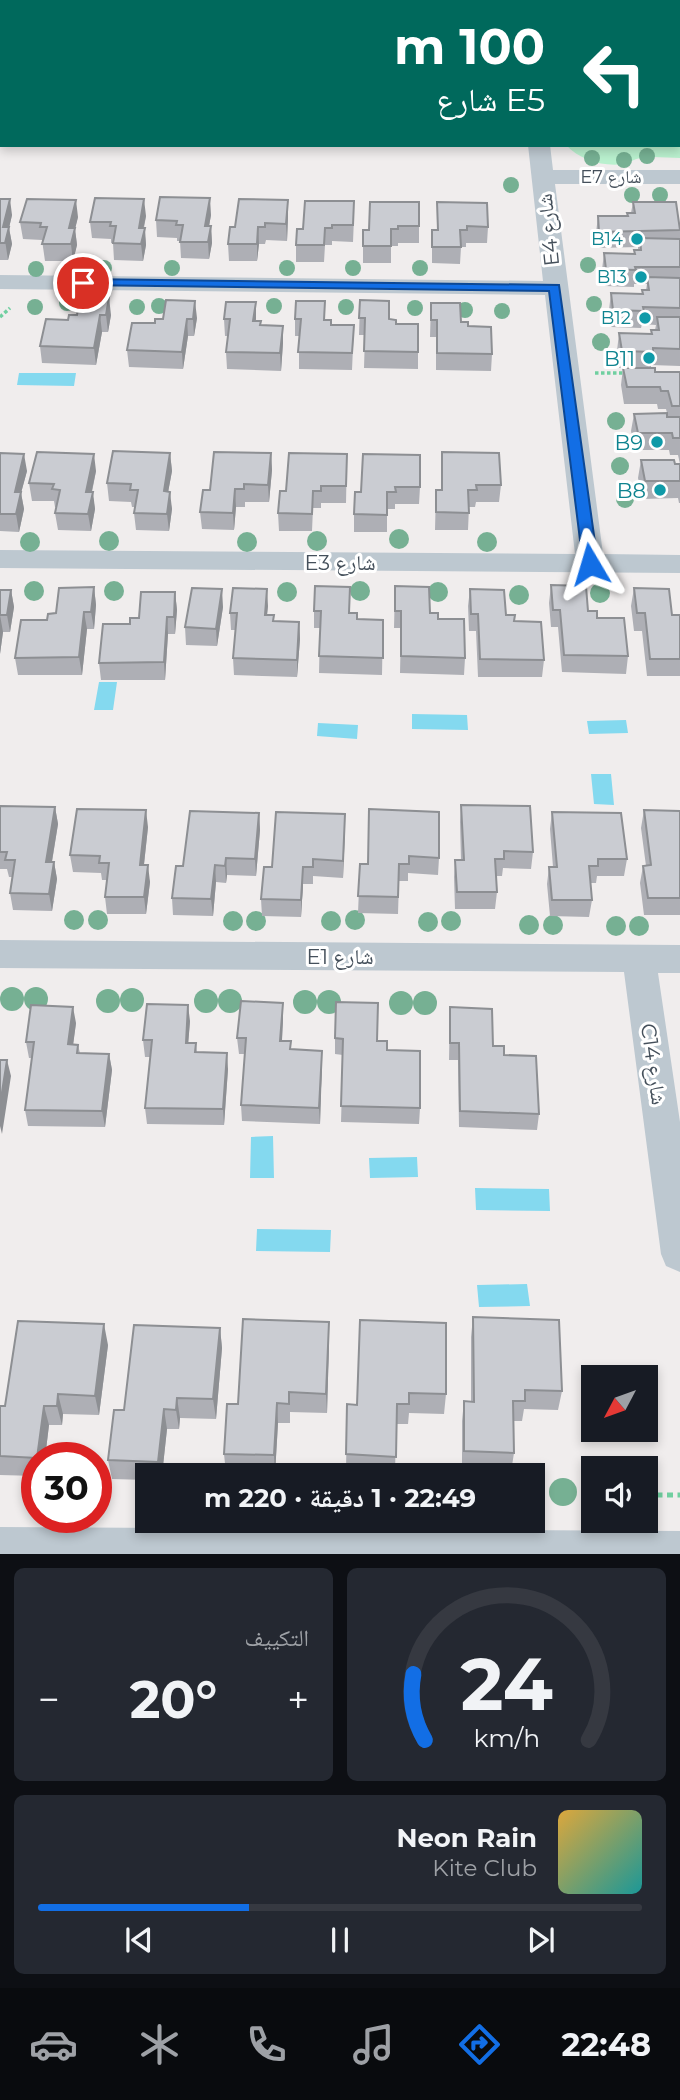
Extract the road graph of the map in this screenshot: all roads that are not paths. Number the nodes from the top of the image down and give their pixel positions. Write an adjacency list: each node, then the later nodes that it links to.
1 (539, 147): 2 (street, E4 شارع)
2 (542, 177): 3 (street, E7 شارع); 5 (street, E4 شارع)
3 (680, 177)
4 (0, 282): 5 (street)
5 (555, 288): 7 (street, E4 شارع)
6 (0, 559): 7 (street, E3 شارع)
7 (590, 564): 8 (street, E3 شارع)
8 (680, 564)
9 (0, 954): 10 (street, E1 شارع)
10 (639, 958): 11 (street, E1 شارع); 12 (street, C14 شارع)
11 (680, 959)
12 (680, 1254)
13 (0, 1548): 14 (street)
14 (680, 1552)

